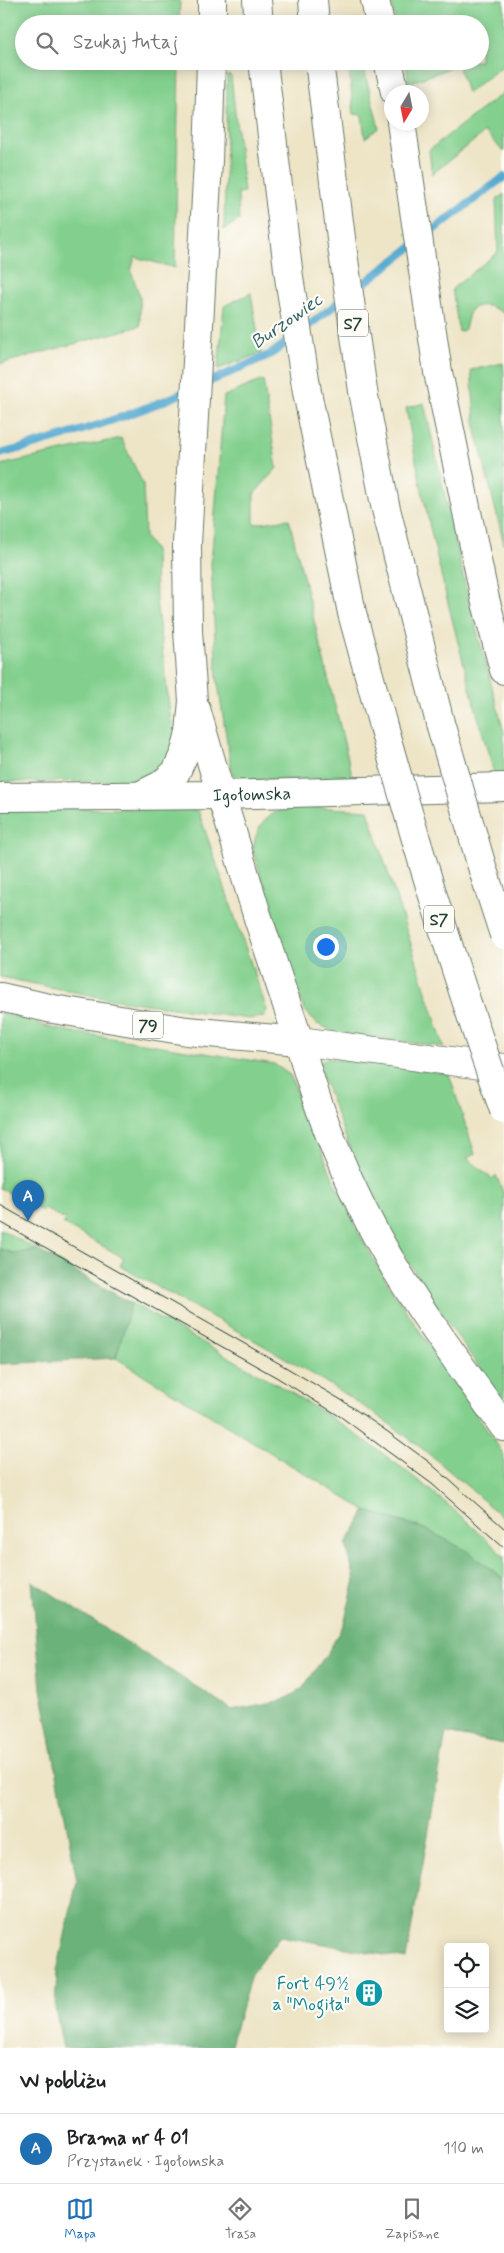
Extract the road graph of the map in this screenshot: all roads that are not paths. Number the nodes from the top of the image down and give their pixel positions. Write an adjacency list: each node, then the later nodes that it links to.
1 (212, 0): 5 (main road)
2 (257, 0): 6 (main road)
3 (313, 0): 7 (main road)
4 (374, 0): 8 (main road)
5 (212, 15)
6 (259, 15)
7 (315, 15)
8 (378, 15)
9 (211, 70): 16 (main road)
10 (264, 70): 25 (main road, S7, bridge)
11 (321, 70): 21 (main road, S7, bridge)
12 (390, 70): 13 (main road)
13 (393, 85)
14 (402, 130): 15 (main road)
15 (504, 670)
16 (193, 701): 18 (main road); 19 (main road)
17 (504, 787): 18 (main road, Igołomska)
18 (221, 795): 19 (main road, Igołomska); 23 (main road)
19 (141, 796): 20 (main road, Igołomska)
20 (0, 797)
21 (504, 935)
22 (0, 996): 23 (main road, 79)
23 (299, 1041): 24 (main road, 79); 26 (main road)
24 (504, 1068)
25 (504, 1110)
26 (504, 1427)

